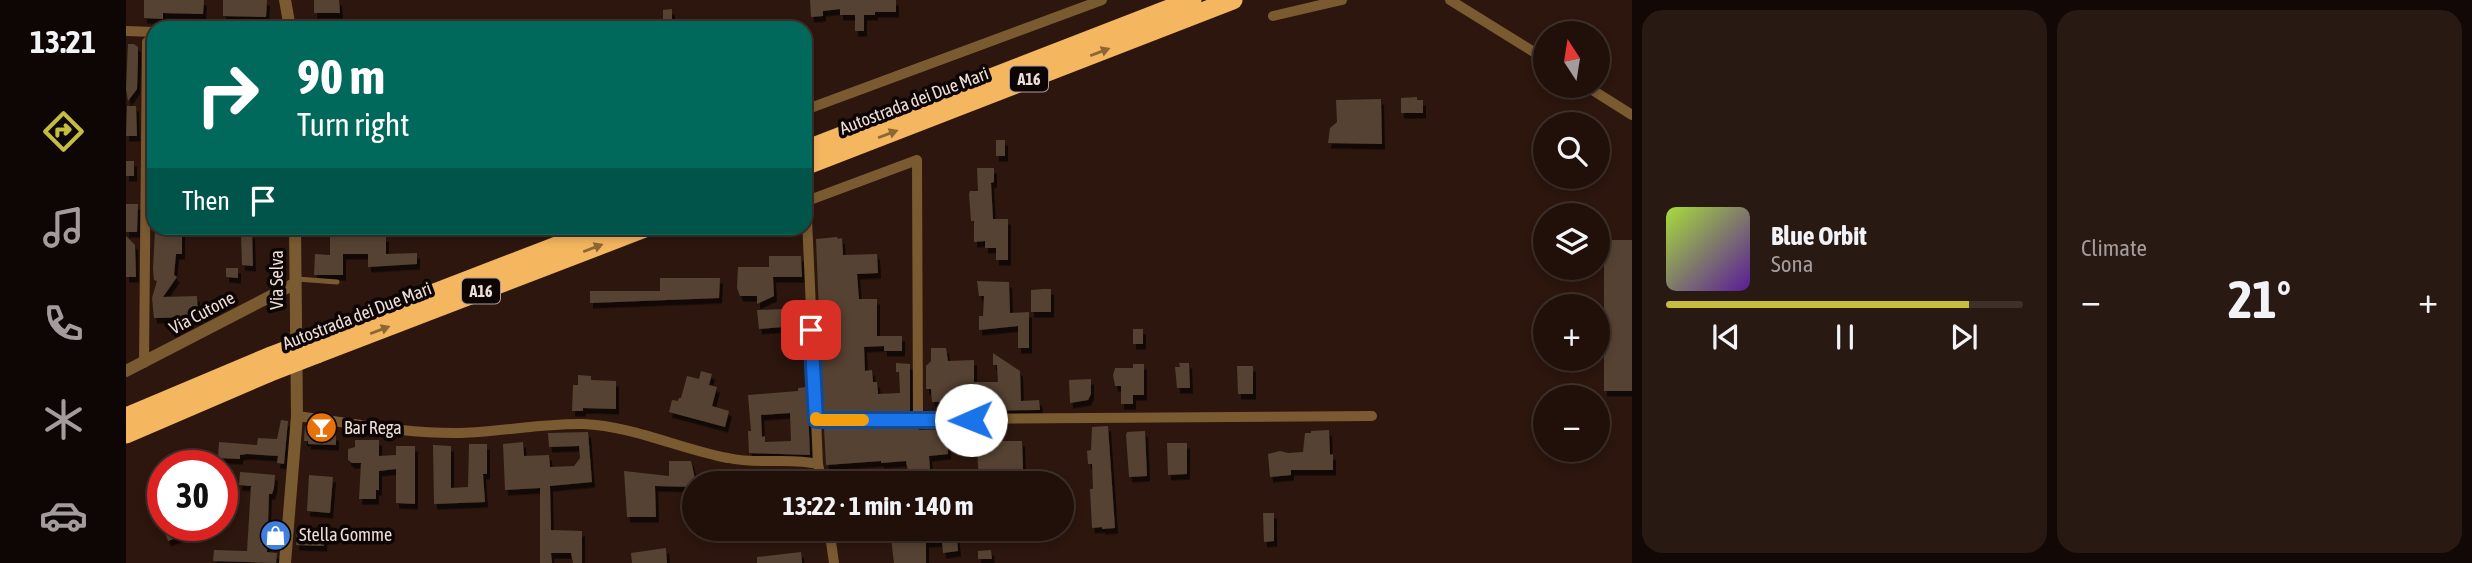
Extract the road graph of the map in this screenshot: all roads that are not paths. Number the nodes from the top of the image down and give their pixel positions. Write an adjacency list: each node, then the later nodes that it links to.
1 (285, 0): 8 (street)
2 (1102, 0): 13 (street)
3 (1192, 0): 15 (highway, Autostrada dei Due Mari / A16)
4 (1233, 0): 15 (highway, Autostrada dei Due Mari / A16, one-way to 4)
5 (1342, 0): 7 (street)
6 (1450, 0): 11 (street)
7 (1273, 16)
8 (289, 21)
9 (126, 32): 10 (street)
10 (147, 36)
11 (1533, 52)
12 (1605, 98): 14 (street)
13 (812, 106)
14 (1632, 115)
15 (817, 150)
16 (812, 199): 32 (street)
17 (147, 200): 25 (street)
18 (295, 235): 22 (street, Via Selva)
19 (586, 235): 24 (highway, Autostrada dei Due Mari / A16)
20 (626, 235): 24 (highway, Autostrada dei Due Mari / A16, one-way to 20)
21 (808, 235): 31 (street)
22 (294, 281): 23 (lane); 25 (street, Via Cutone); 28 (street, Via Selva)
23 (337, 282)
24 (316, 347): 26 (highway, Autostrada dei Due Mari / A16, bridge)
25 (144, 363): 27 (street, Via Cutone)
26 (270, 365): 30 (highway, Autostrada dei Due Mari / A16); 33 (highway, Autostrada dei Due Mari / A16)
27 (126, 371)
28 (297, 416): 34 (street); 37 (street, Via Selva)
29 (1372, 416): 32 (street)
30 (126, 417)
31 (816, 420): 32 (street); 34 (street)
32 (918, 421)
33 (126, 435)
34 (818, 464): 35 (street)
35 (819, 471)
36 (831, 541): 38 (street)
37 (285, 563)
38 (834, 563)

